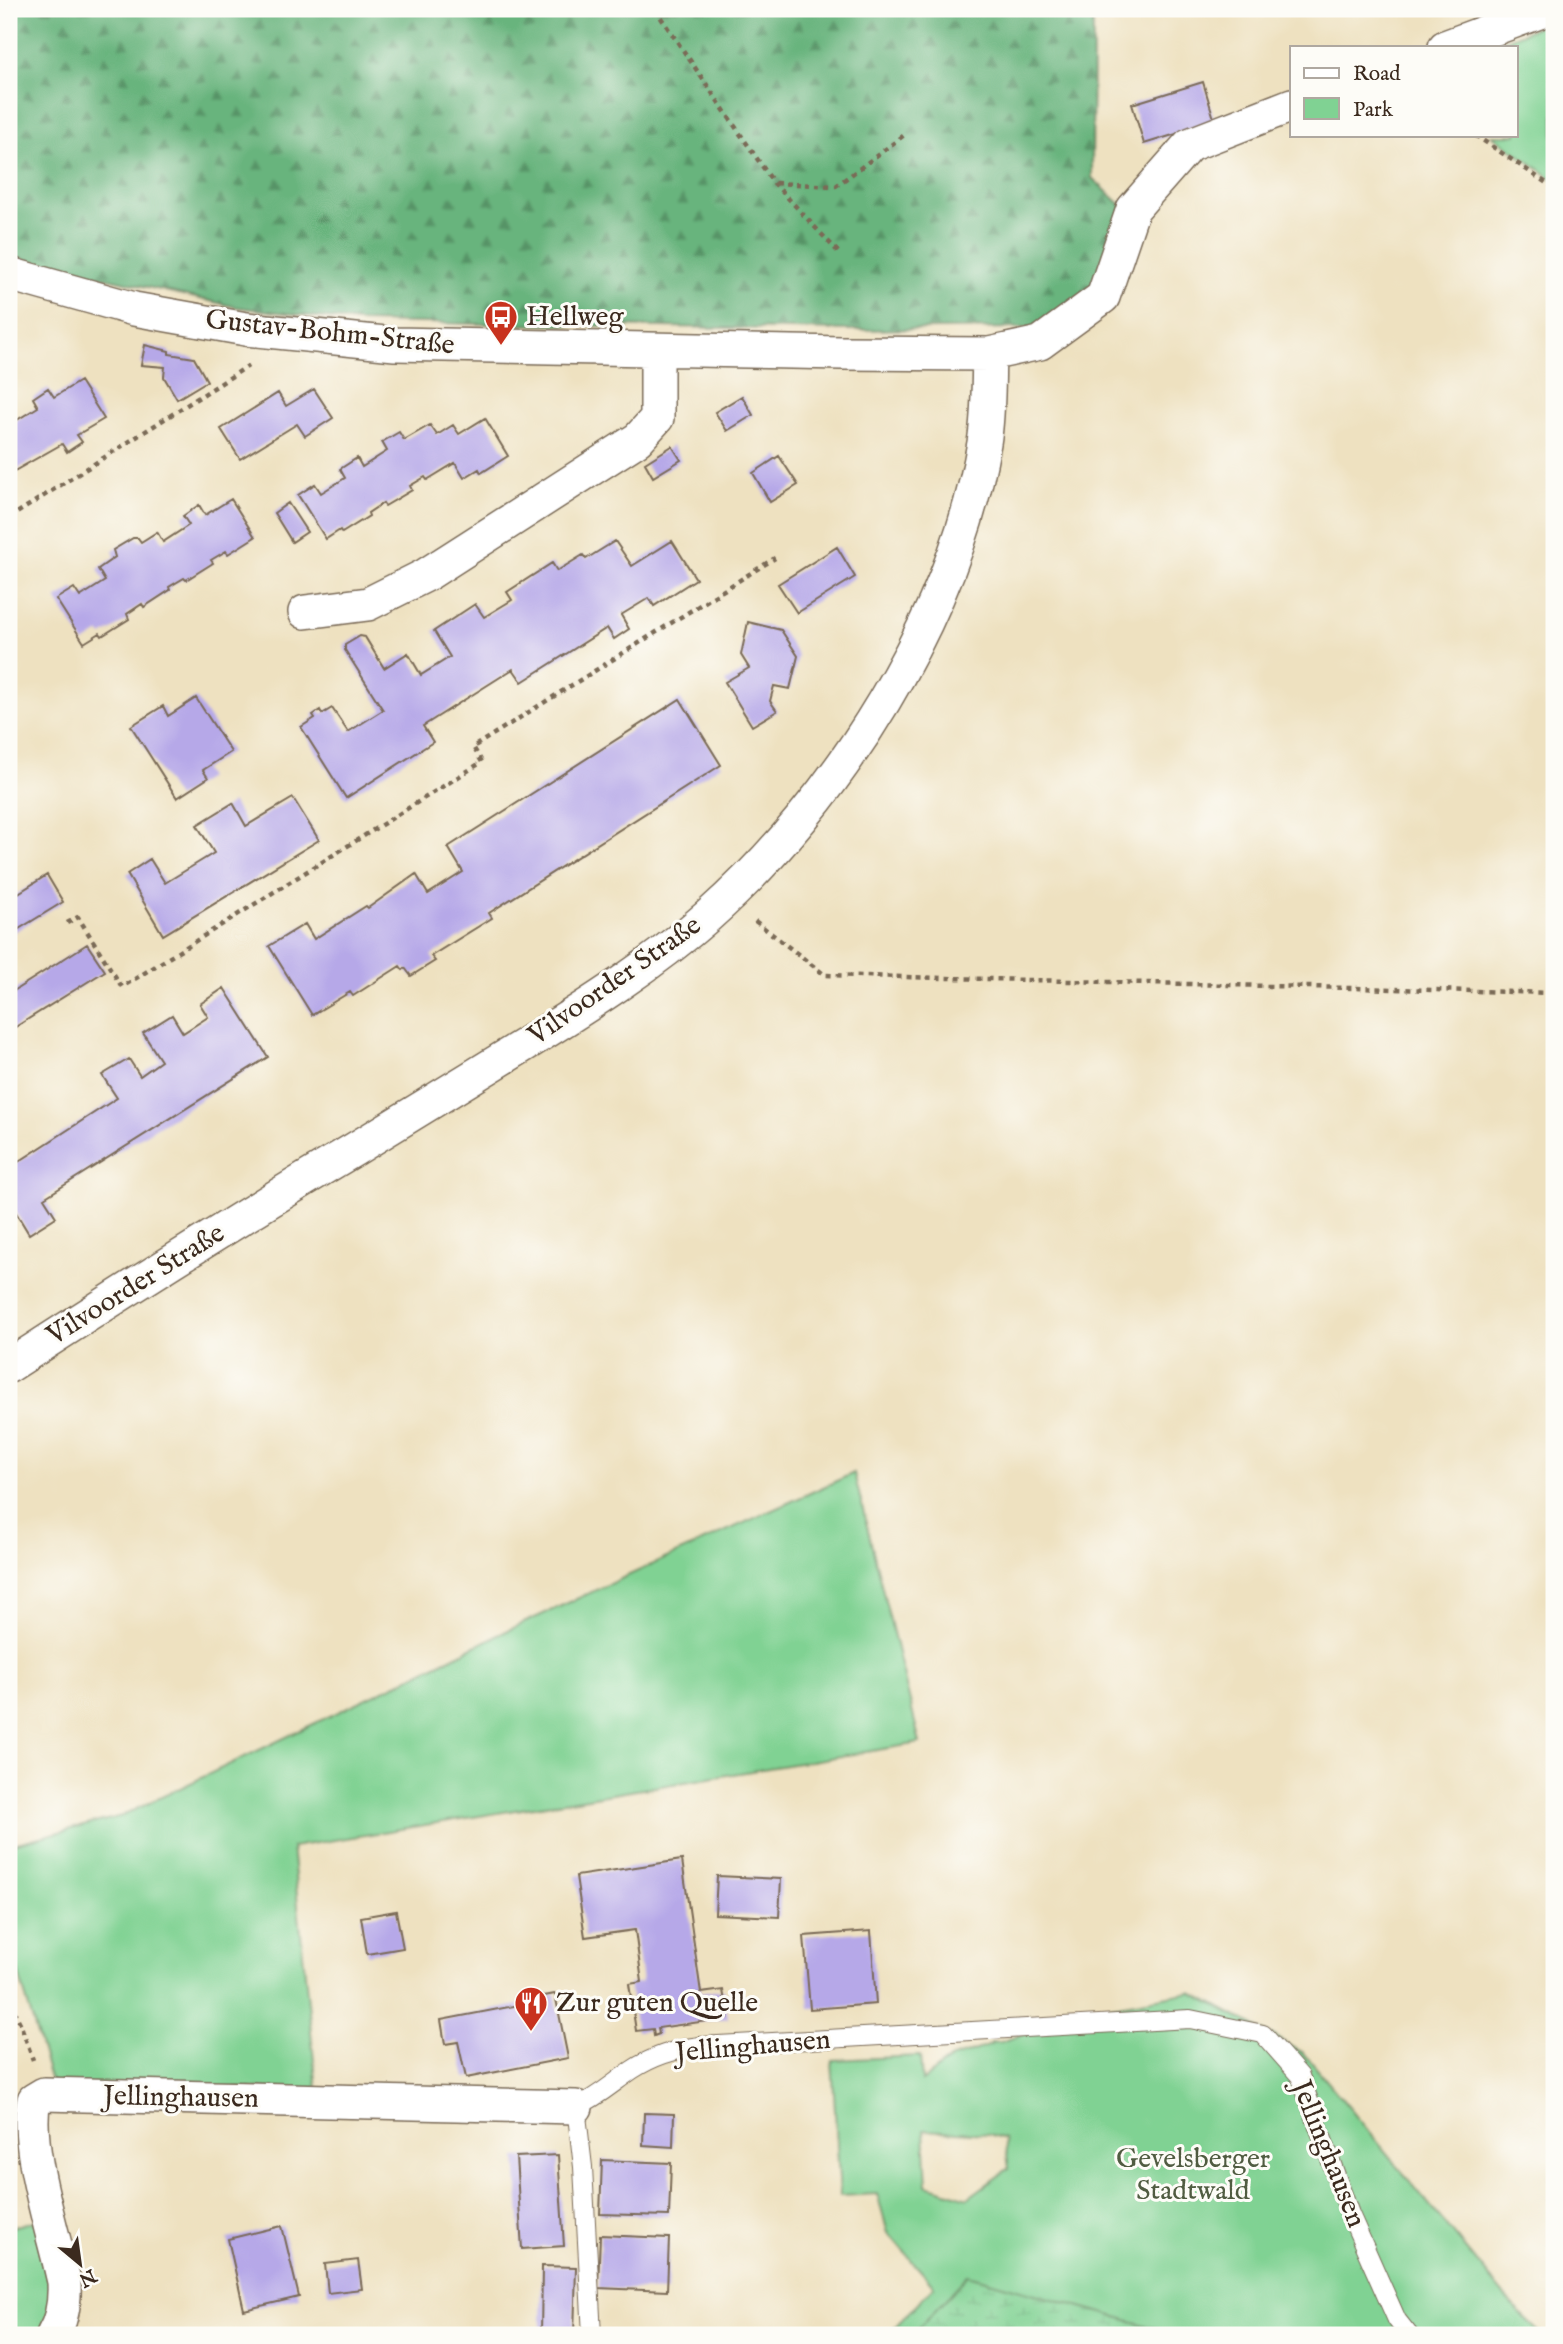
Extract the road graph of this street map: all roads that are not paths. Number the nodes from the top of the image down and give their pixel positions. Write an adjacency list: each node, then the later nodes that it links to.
1 (1547, 9): 2 (street)
2 (1449, 46)
3 (1290, 107): 6 (street)
4 (9, 274): 5 (street, Gustav-Bohm-Straße)
5 (657, 350): 6 (street, Gustav-Bohm-Straße); 7 (street)
6 (989, 354): 8 (street, Vilvoorder Straße)
7 (305, 612)
8 (9, 1366)
9 (576, 2107): 10 (street, Jellinghausen); 11 (lane); 12 (lane, Jellinghausen)
10 (53, 2335)
11 (592, 2335)
12 (1409, 2335)

